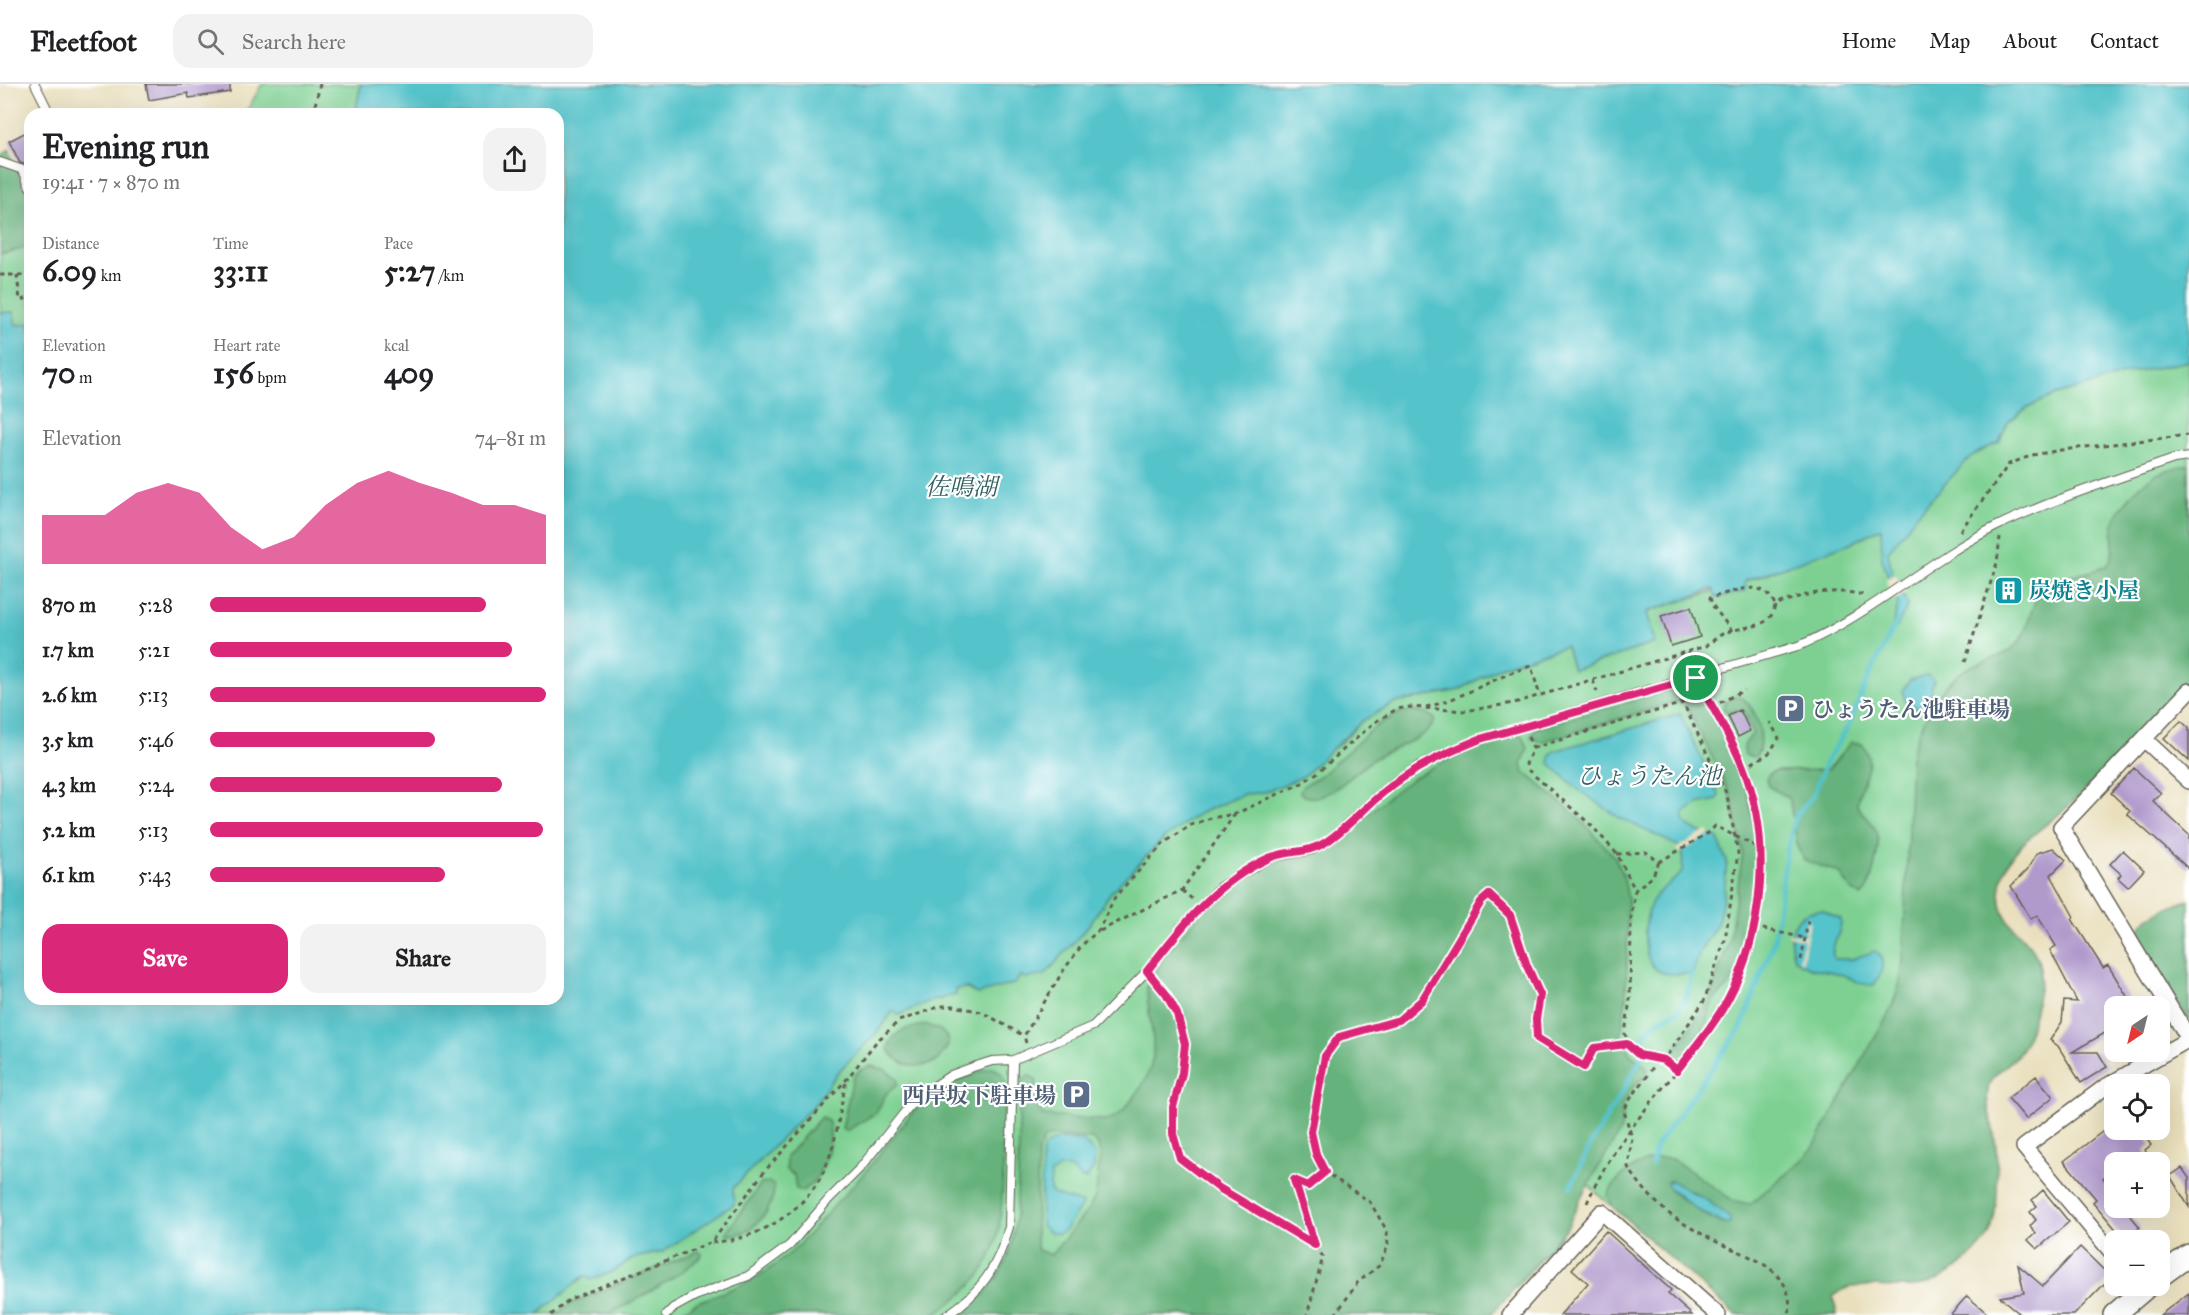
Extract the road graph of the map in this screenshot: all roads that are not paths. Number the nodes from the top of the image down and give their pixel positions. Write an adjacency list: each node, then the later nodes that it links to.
1 (34, 84): 2 (lane)
2 (47, 108)
3 (0, 162): 4 (lane)
4 (24, 172)
5 (2189, 457): 10 (lane)
6 (2189, 691): 7 (street)
7 (2144, 739): 8 (street); 9 (street)
8 (2189, 781)
9 (2189, 1039): 11 (street)
10 (1013, 1060): 16 (lane); 17 (lane)
11 (2104, 1243)
12 (2189, 1255): 13 (street)
13 (2170, 1269)
14 (2134, 1296): 19 (street)
15 (1711, 1313): 18 (street)
16 (666, 1315)
17 (947, 1315)
18 (1510, 1315)
19 (2114, 1315)

